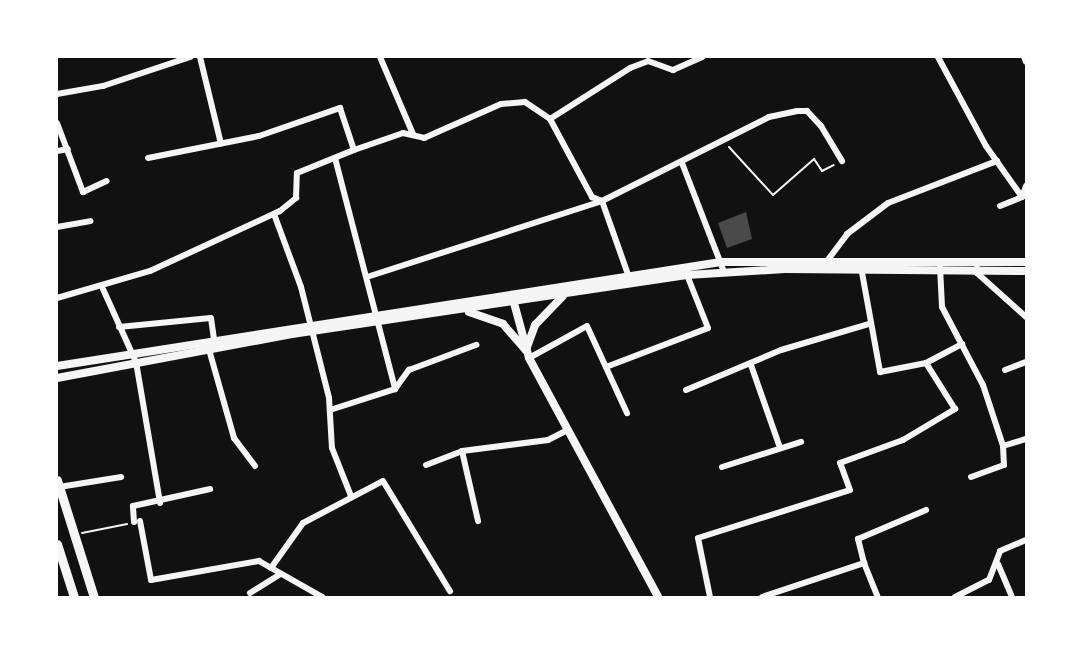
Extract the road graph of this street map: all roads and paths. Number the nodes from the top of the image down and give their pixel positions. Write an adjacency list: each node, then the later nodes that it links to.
1 (190, 57): 8 (street)
2 (200, 57): 13 (street)
3 (380, 57): 11 (street)
4 (702, 57): 9 (street)
5 (938, 57): 19 (street)
6 (1024, 57): 7 (street)
7 (1026, 62)
8 (57, 94)
9 (550, 119): 11 (street); 25 (street)
10 (57, 123): 14 (street)
11 (413, 134): 15 (street)
12 (726, 143): 20 (street); 20 (path); 21 (street)
13 (221, 144): 15 (street); 17 (street)
14 (68, 148): 16 (street); 22 (street)
15 (354, 150): 18 (street)
16 (57, 152)
17 (148, 158)
18 (335, 158): 27 (street); 42 (street)
19 (997, 160): 24 (street); 30 (street)
20 (842, 161)
21 (682, 163): 25 (street); 32 (street)
22 (107, 181)
23 (1026, 186): 24 (street)
24 (1023, 197): 26 (street)
25 (602, 201): 40 (street); 42 (street)
26 (1000, 206)
27 (274, 214): 45 (street); 56 (street)
28 (90, 221): 29 (street)
29 (57, 227)
30 (827, 261): 31 (street); 32 (street)
31 (861, 261): 35 (street); 36 (street)
32 (721, 262): 38 (street); 40 (street)
33 (1026, 262): 34 (street)
34 (978, 263): 35 (street); 39 (street)
35 (940, 267): 36 (street); 39 (street); 58 (street)
36 (860, 271): 38 (street); 54 (street)
37 (1026, 271): 39 (street)
38 (724, 272): 41 (street)
39 (977, 273): 52 (street)
40 (627, 274): 43 (street); 44 (street)
41 (687, 275): 44 (street); 67 (street)
42 (370, 276): 51 (street)
43 (581, 282): 46 (street); 48 (street)
44 (631, 284): 46 (street)
45 (104, 289): 47 (street); 55 (street)
46 (565, 295): 49 (street); 61 (street)
47 (57, 298)
48 (450, 303): 50 (street); 51 (street)
49 (514, 303): 50 (street); 61 (street)
50 (464, 312): 53 (street); 61 (street)
51 (380, 314): 53 (street); 56 (street)
52 (1026, 317)
53 (379, 324): 56 (street); 70 (street)
54 (869, 324): 64 (street); 65 (street)
55 (119, 327): 57 (street); 60 (street)
56 (312, 328): 57 (street); 72 (street)
57 (210, 343): 60 (street); 62 (street); 81 (street)
58 (962, 344): 64 (street); 77 (street)
59 (476, 345): 70 (street)
60 (130, 354): 62 (street); 66 (street)
61 (527, 354): 67 (street); 74 (street)
62 (136, 362): 69 (street); 88 (street)
63 (1026, 362): 68 (street)
64 (926, 363): 106 (street)
65 (751, 365): 71 (street); 78 (street)
66 (57, 366)
67 (606, 368): 73 (street)
68 (1005, 370)
69 (57, 378)
70 (395, 389): 72 (street)
71 (686, 390)
72 (330, 410): 87 (street)
73 (627, 413)
74 (568, 430): 79 (street); 105 (street)
75 (1026, 439): 77 (street)
76 (801, 442): 78 (street)
77 (1003, 446): 84 (street)
78 (780, 448): 82 (street)
79 (462, 451): 80 (street); 90 (street)
80 (426, 465)
81 (255, 466)
82 (722, 467)
83 (121, 477): 85 (street)
84 (971, 477)
85 (58, 484): 92 (main road)
86 (210, 489): 88 (street)
87 (351, 496): 97 (street); 99 (street)
88 (160, 503): 91 (street)
89 (926, 510): 95 (street)
90 (478, 521)
91 (137, 522): 92 (path); 97 (street)
92 (74, 534): 103 (main road)
93 (1026, 540): 96 (street)
94 (57, 544): 102 (main road)
95 (864, 563): 107 (street); 108 (street)
96 (998, 564): 101 (street); 110 (street)
97 (271, 568): 98 (street)
98 (281, 574): 100 (street); 104 (street)
99 (450, 591)
100 (250, 593)
101 (968, 595): 109 (street)
102 (74, 597)
103 (94, 597)
104 (322, 597)
105 (658, 597)
106 (710, 597)
107 (762, 597)
108 (878, 597)
109 (955, 597)
110 (1012, 597)

